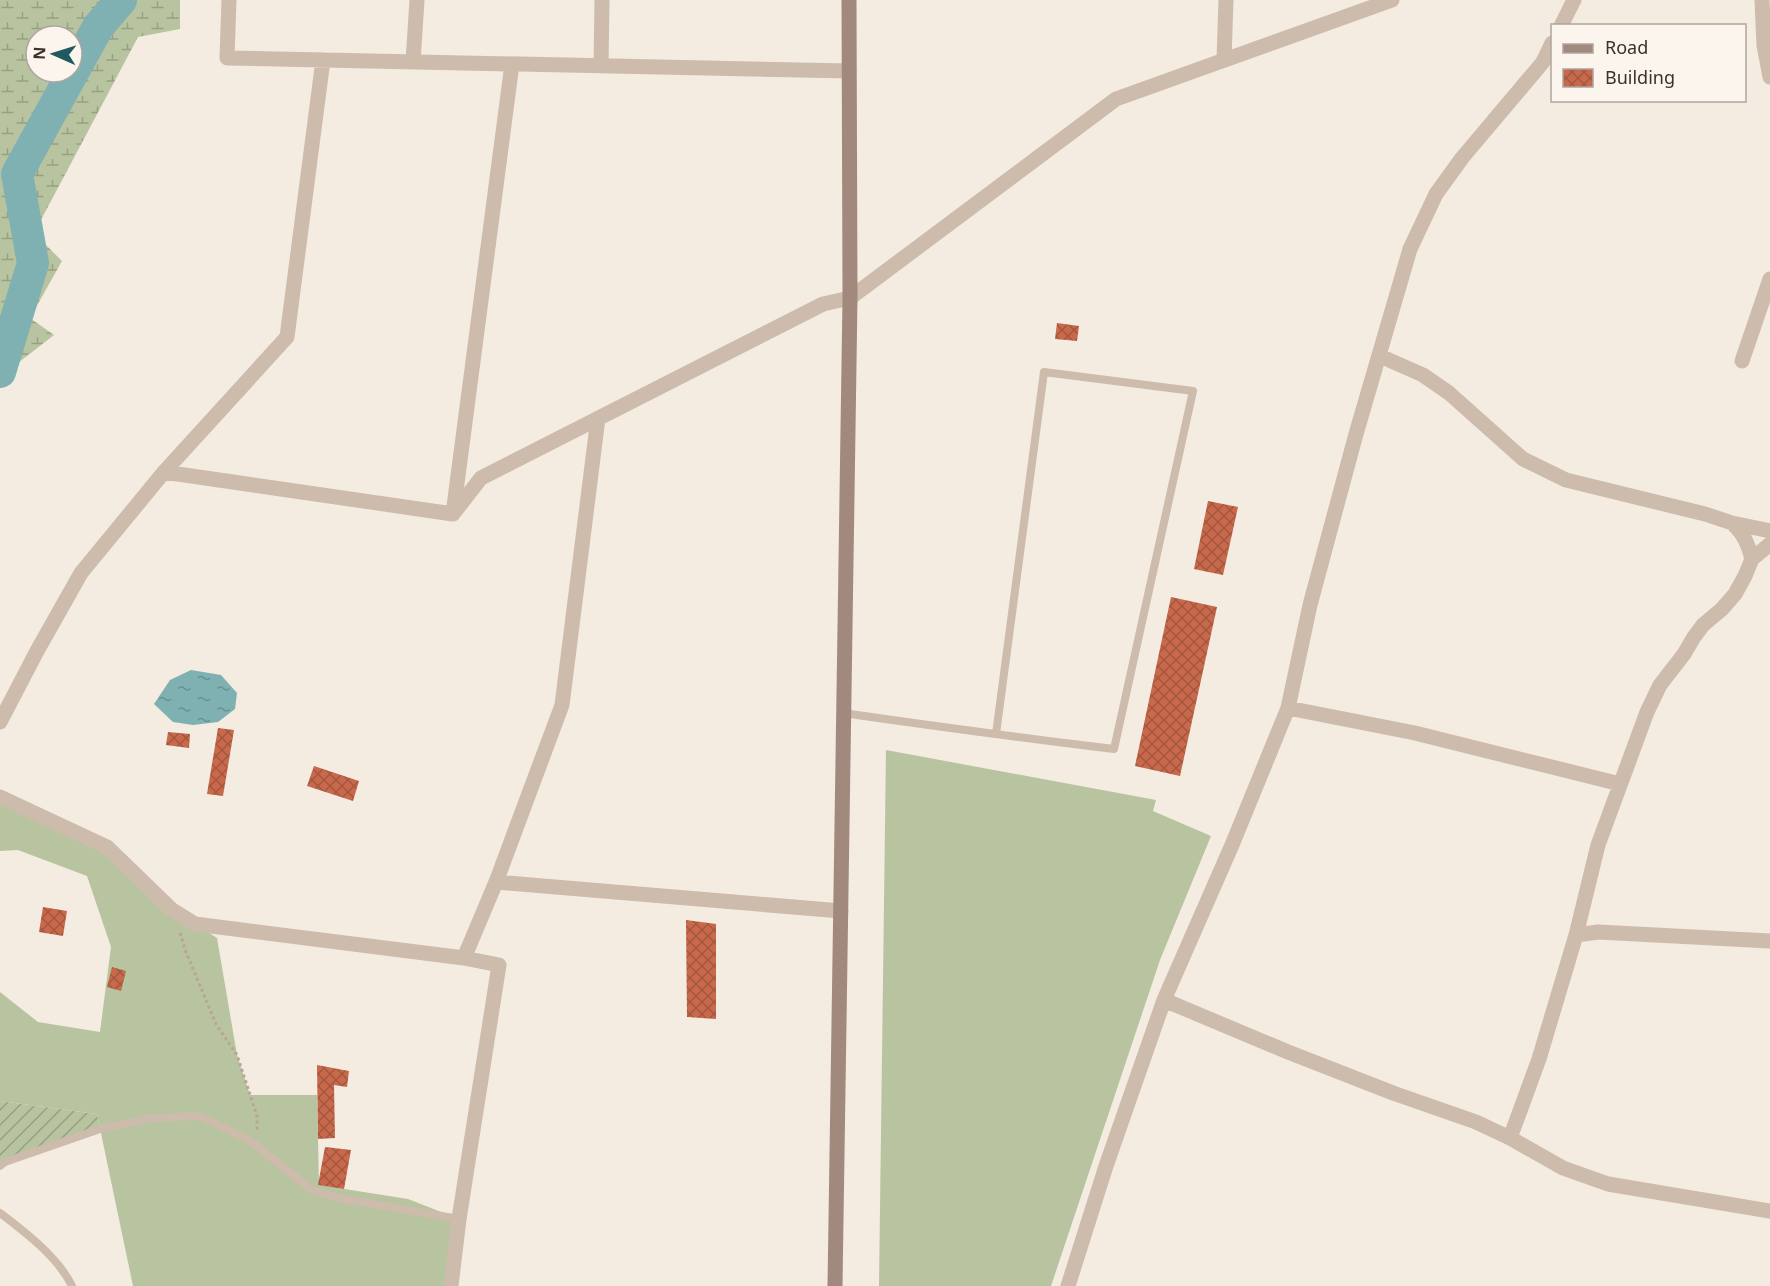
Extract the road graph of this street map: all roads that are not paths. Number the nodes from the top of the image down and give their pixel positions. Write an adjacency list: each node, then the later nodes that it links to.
1 (229, 0): 11 (street)
2 (417, 0): 13 (street)
3 (602, 0): 15 (street)
4 (849, 0): 16 (street)
5 (1226, 0): 12 (street)
6 (1392, 0): 12 (street)
7 (1574, 0): 9 (street)
8 (1762, 0): 17 (street)
9 (1562, 24)
10 (1551, 45): 20 (street)
11 (323, 60): 13 (street); 23 (street)
12 (1224, 60): 19 (street)
13 (413, 62): 14 (street)
14 (512, 64): 15 (street); 24 (street)
15 (601, 66): 16 (street)
16 (849, 71): 19 (street)
17 (1770, 77)
18 (1770, 279): 21 (street)
19 (850, 298): 22 (street); 30 (street)
20 (1380, 356): 25 (street); 29 (street)
21 (1742, 361)
22 (598, 418): 24 (street); 35 (street)
23 (164, 472): 24 (street); 31 (street)
24 (453, 514)
25 (1732, 523): 26 (street); 28 (street)
26 (1770, 531)
27 (1770, 544): 28 (street)
28 (1752, 559): 33 (street)
29 (1288, 708): 33 (street); 40 (street)
30 (843, 713): 32 (lane); 36 (street)
31 (0, 722)
32 (996, 734): 32 (lane)
33 (1620, 784): 37 (street)
34 (0, 797): 39 (street)
35 (496, 882): 36 (street); 39 (street)
36 (840, 911): 48 (street)
37 (1576, 935): 38 (street); 41 (street)
38 (1770, 941)
39 (464, 958): 45 (street)
40 (1164, 1000): 41 (street); 49 (street)
41 (1510, 1138): 43 (street)
42 (0, 1166): 45 (lane)
43 (1770, 1211)
44 (0, 1213): 46 (lane)
45 (459, 1219): 47 (street)
46 (72, 1286)
47 (451, 1286)
48 (835, 1286)
49 (1068, 1286)

